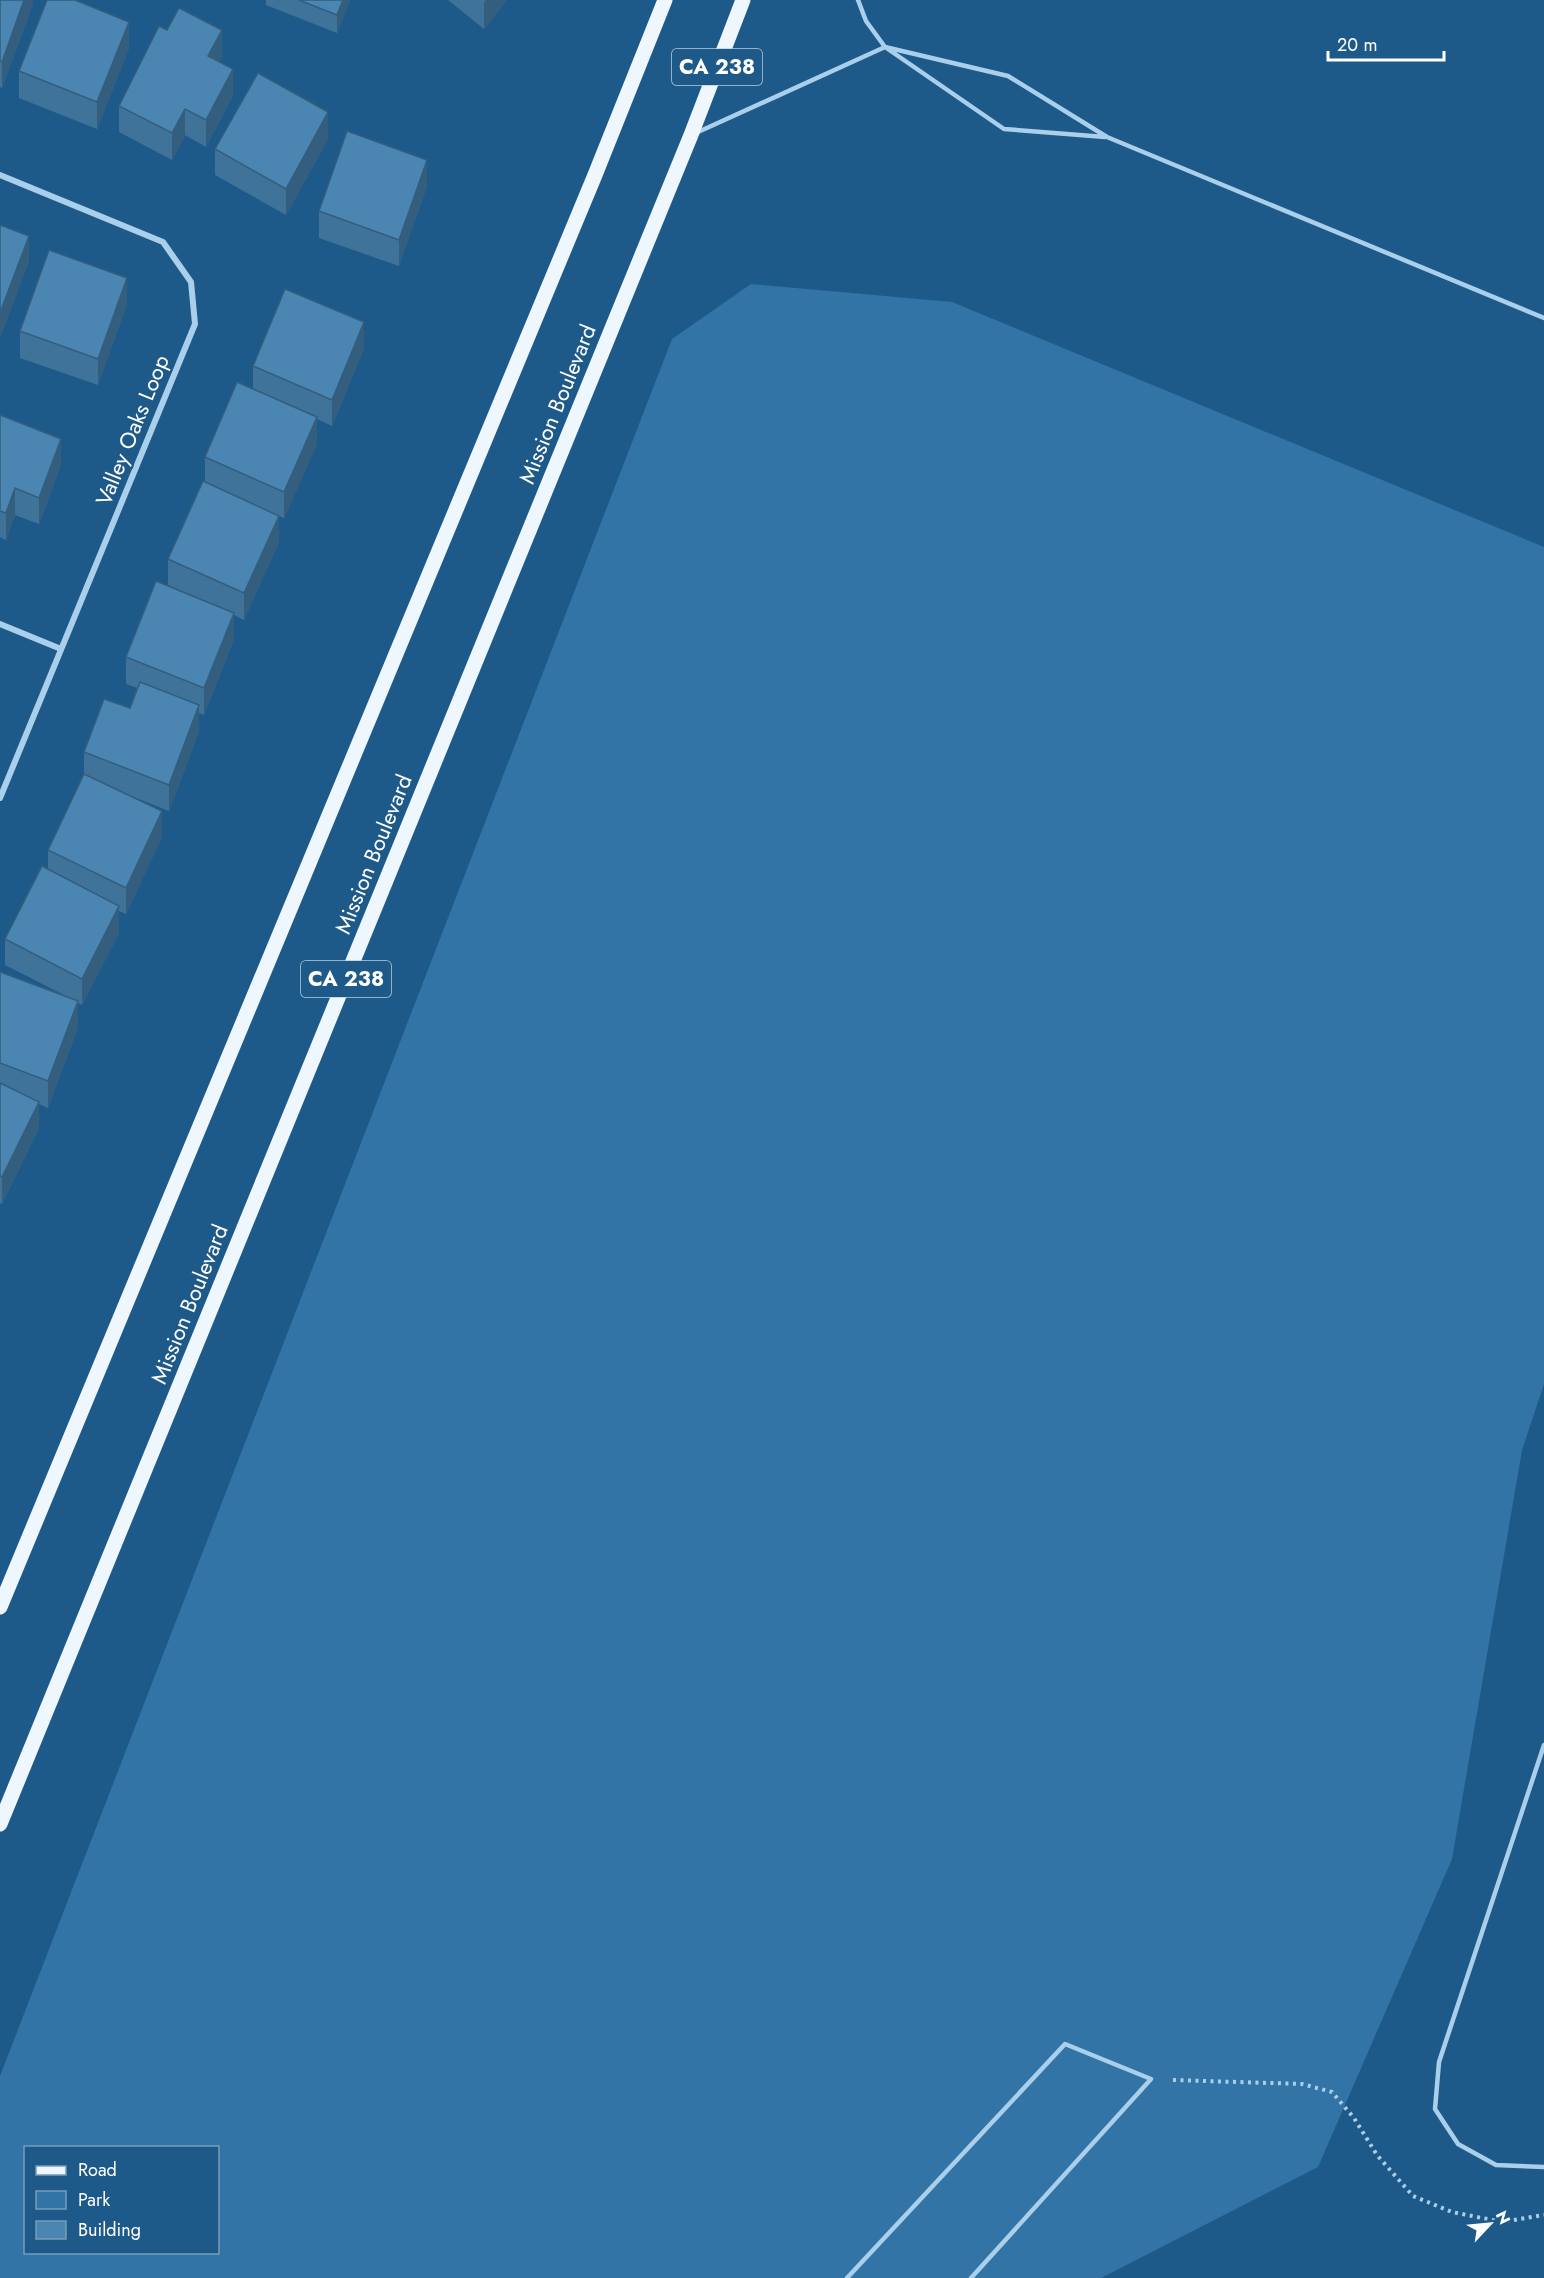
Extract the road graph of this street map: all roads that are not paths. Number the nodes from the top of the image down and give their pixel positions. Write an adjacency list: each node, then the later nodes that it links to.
1 (665, 0): 12 (main road, CA 238)
2 (743, 0): 5 (main road, Mission Boulevard / CA 238)
3 (858, 0): 4 (lane)
4 (885, 47): 5 (lane); 6 (lane); 6 (lane)
5 (691, 135): 14 (main road, Mission Boulevard / CA 238)
6 (1107, 137): 8 (lane)
7 (0, 175): 10 (street, Valley Oaks Loop)
8 (1544, 318)
9 (0, 624): 10 (street)
10 (61, 649): 11 (street, Valley Oaks Loop)
11 (0, 798)
12 (0, 1607)
13 (1544, 1745): 15 (lane)
14 (0, 1824)
15 (1544, 2167)
16 (847, 2278): 17 (lane)
17 (971, 2278)

